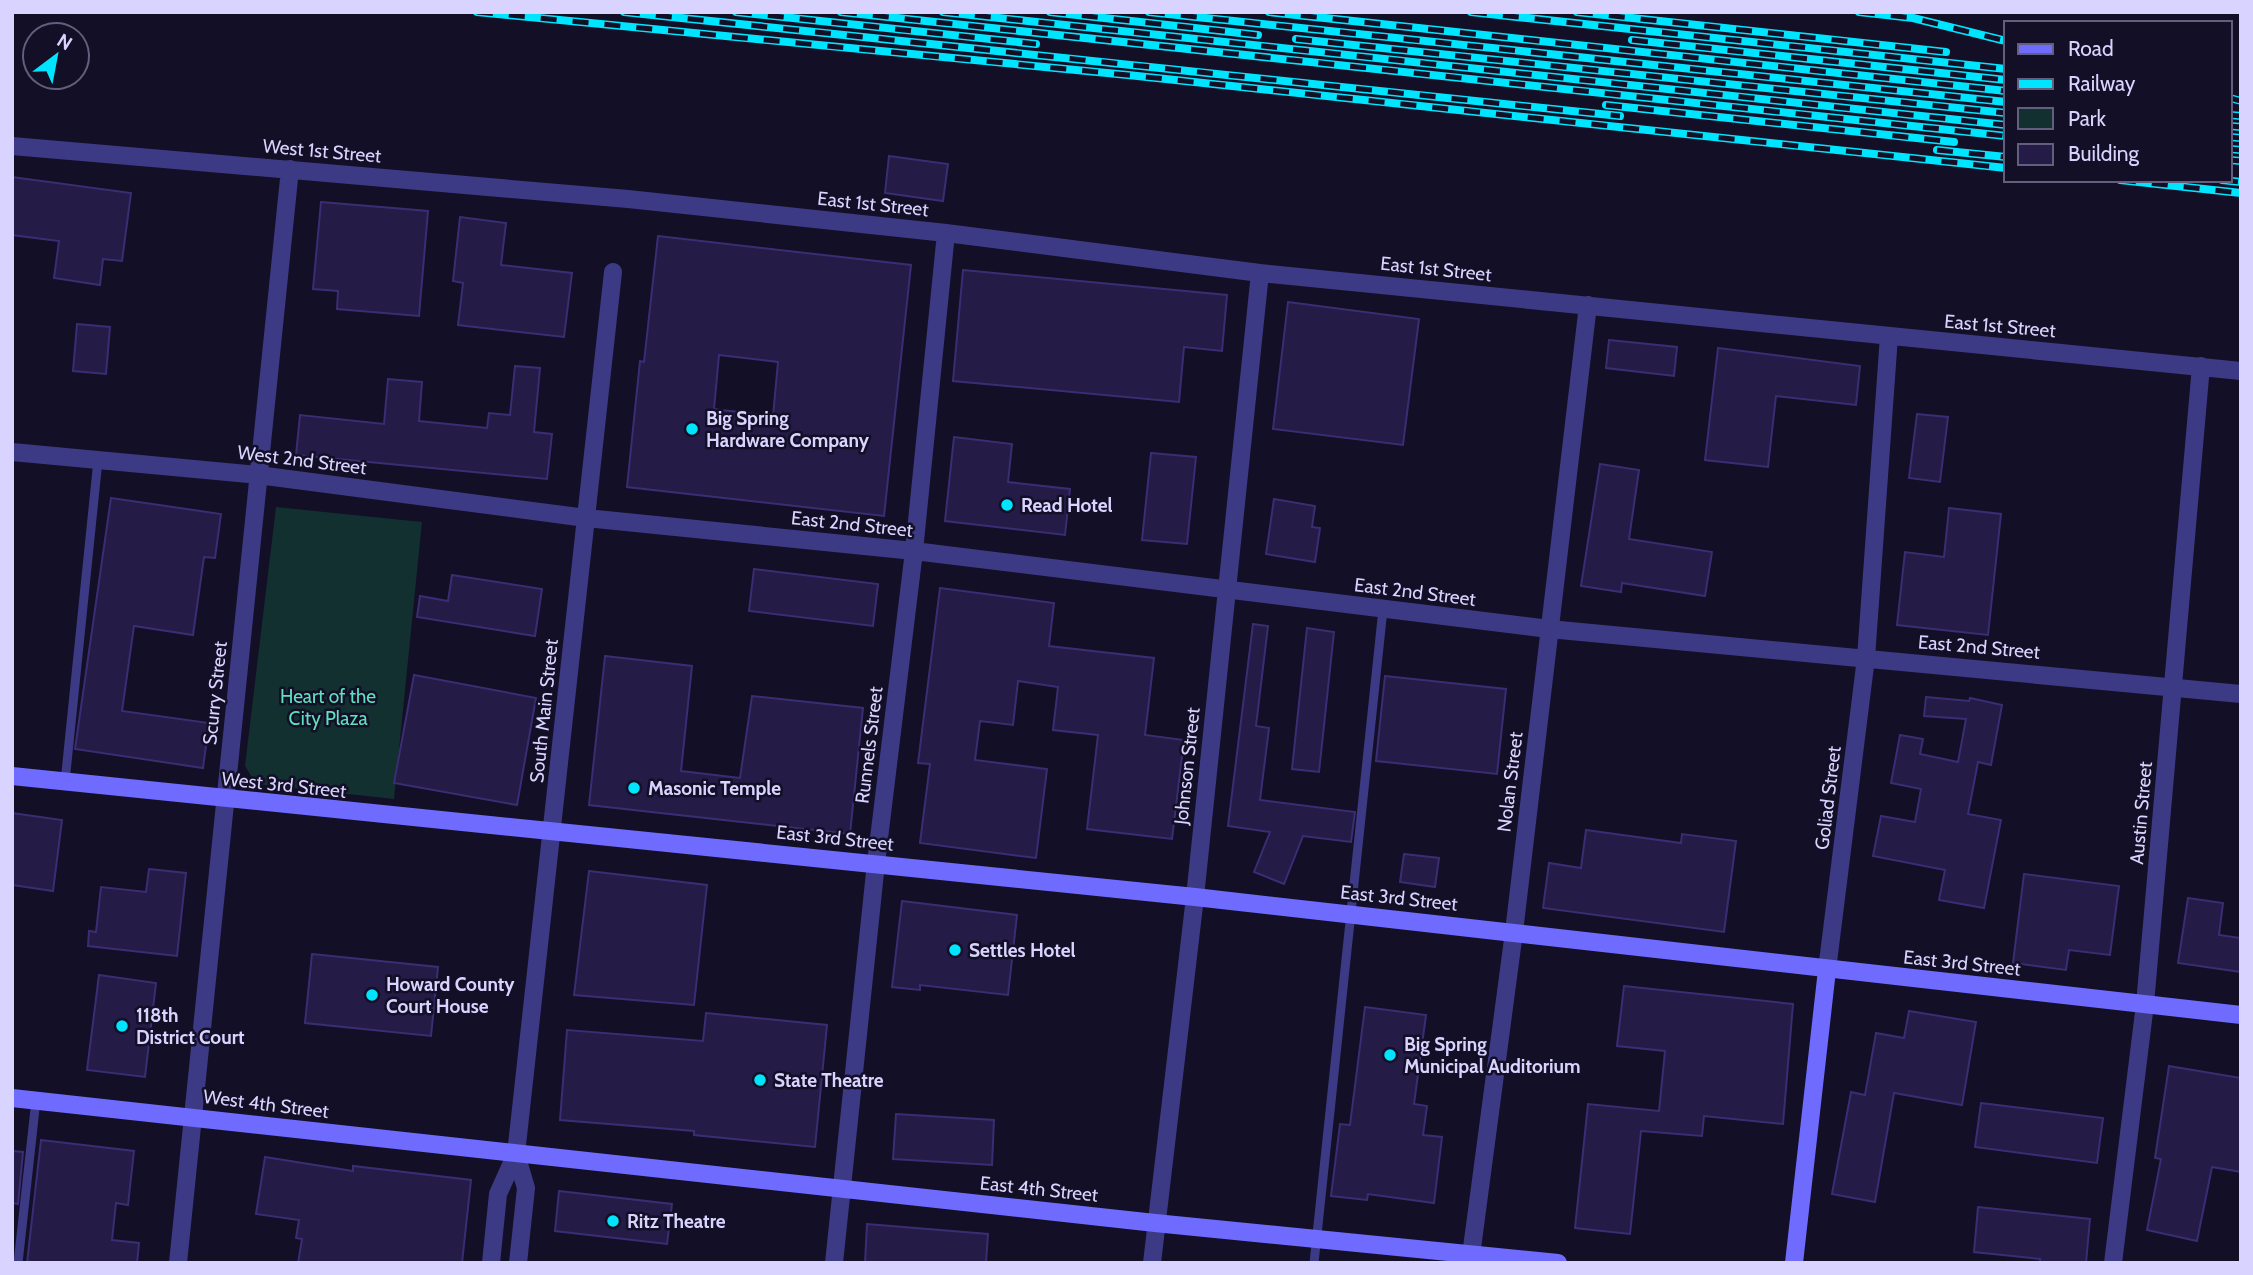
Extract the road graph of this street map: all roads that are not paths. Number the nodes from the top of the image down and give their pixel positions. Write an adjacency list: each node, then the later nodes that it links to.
1 (12, 146): 2 (street, West 1st Street)
2 (290, 169): 3 (street, West 1st Street); 13 (street, Scurry Street)
3 (628, 200): 4 (street, East 1st Street)
4 (946, 233): 6 (street, East 1st Street); 15 (street, Runnels Street)
5 (613, 272): 14 (street, South Main Street)
6 (1260, 273): 7 (street, East 1st Street); 16 (street, Johnson Street)
7 (1588, 305): 8 (street, East 1st Street); 18 (street, Nolan Street)
8 (1889, 337): 9 (street, East 1st Street); 19 (street, Goliad Street)
9 (2201, 366): 10 (street, East 1st Street); 20 (street, Austin Street)
10 (2241, 371)
11 (12, 452): 12 (street, West 2nd Street)
12 (98, 460): 13 (street, West 2nd Street); 23 (lane)
13 (258, 475): 14 (street, West 2nd Street); 24 (street, Scurry Street)
14 (586, 518): 15 (street, East 2nd Street); 25 (street, South Main Street)
15 (914, 551): 16 (street, East 2nd Street); 26 (street, Runnels Street)
16 (1226, 589): 17 (street, East 2nd Street); 27 (street, Johnson Street)
17 (1383, 609): 18 (street, East 2nd Street); 28 (lane)
18 (1549, 629): 19 (street, East 2nd Street); 29 (street, Nolan Street)
19 (1866, 658): 20 (street, East 2nd Street); 30 (street, Goliad Street)
20 (2173, 686): 21 (street, East 2nd Street); 31 (street, Austin Street)
21 (2241, 694)
22 (12, 776): 23 (main road, West 3rd Street)
23 (65, 782): 24 (main road, West 3rd Street)
24 (225, 800): 25 (main road, West 3rd Street); 35 (street, Scurry Street)
25 (551, 832): 26 (main road, East 3rd Street); 36 (street, South Main Street)
26 (876, 863): 27 (main road, East 3rd Street); 37 (street, Runnels Street)
27 (1195, 897): 28 (main road, East 3rd Street); 38 (street, Johnson Street)
28 (1351, 914): 29 (main road, East 3rd Street); 39 (lane)
29 (1514, 932): 30 (main road, East 3rd Street); 40 (street, Nolan Street)
30 (1827, 970): 31 (main road, East 3rd Street); 49 (main road, Goliad Street)
31 (2145, 1004): 32 (main road, East 3rd Street); 50 (street, Austin Street)
32 (2241, 1015)
33 (12, 1098): 34 (main road, West 4th Street)
34 (36, 1100): 35 (main road, West 4th Street); 41 (lane)
35 (192, 1117): 36 (main road, West 4th Street); 42 (street, Scurry Street)
36 (516, 1154): 37 (main road, East 4th Street); 43 (street, South Main Street); 44 (street, South Main Street)
37 (842, 1189): 38 (main road, East 4th Street); 45 (street, Runnels Street)
38 (1155, 1223): 39 (main road, East 4th Street); 46 (street, Johnson Street)
39 (1316, 1239): 40 (main road, East 4th Street); 47 (lane)
40 (1471, 1258): 48 (main road, East 4th Street)
41 (18, 1263)
42 (178, 1263)
43 (491, 1263)
44 (518, 1263)
45 (834, 1263)
46 (1152, 1263)
47 (1314, 1263)
48 (1558, 1263)
49 (1794, 1263)
50 (2113, 1263)

